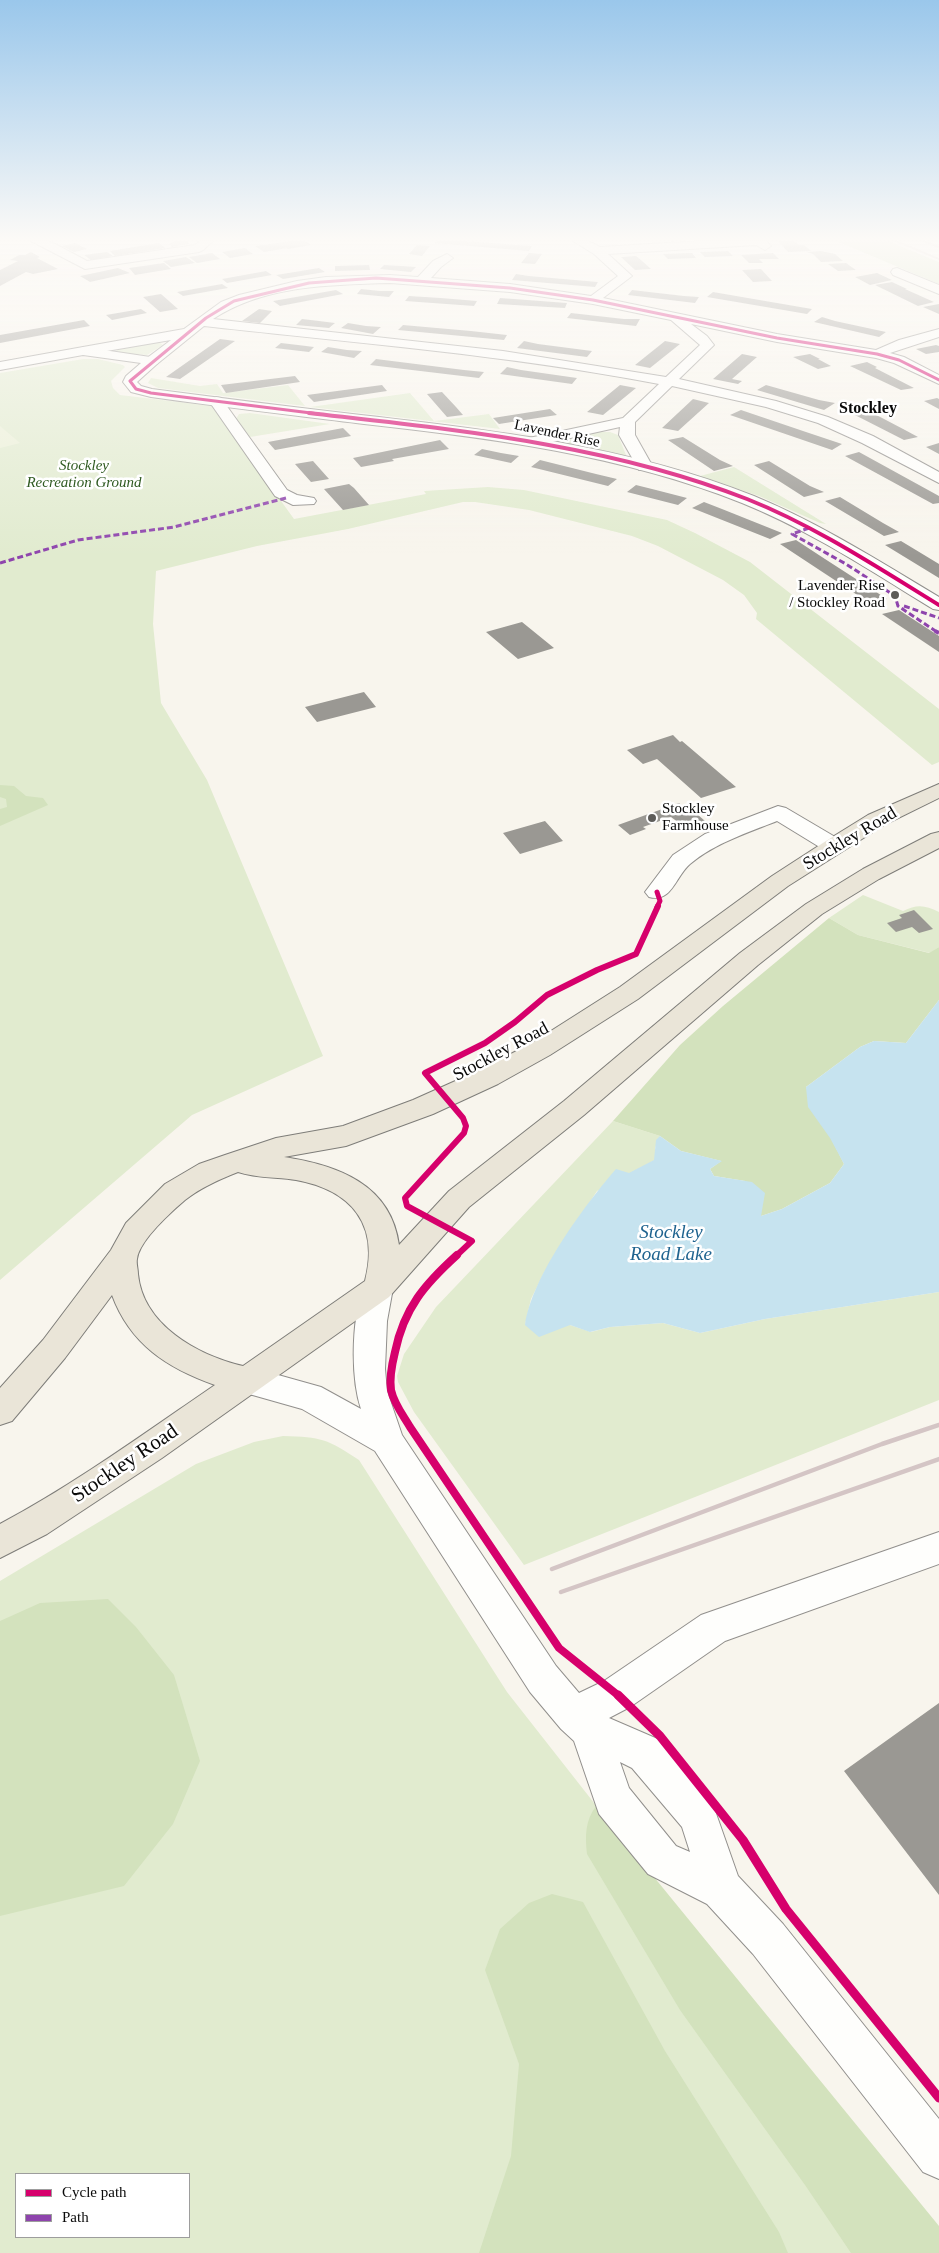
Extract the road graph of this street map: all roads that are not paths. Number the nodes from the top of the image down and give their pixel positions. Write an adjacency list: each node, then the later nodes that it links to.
1 (111, 346): 7 (street)
2 (170, 346): 9 (street)
3 (427, 346): 12 (street)
4 (711, 346): 12 (street)
5 (828, 346): 8 (street)
6 (896, 346): 8 (street)
7 (83, 351): 9 (street); 10 (street)
8 (877, 354): 11 (street)
9 (152, 361): 13 (street, Lavender Rise)
10 (0, 366)
11 (939, 380)
12 (670, 382): 14 (street); 17 (street)
13 (216, 401): 15 (street, Lavender Rise); 18 (street)
14 (628, 421): 15 (street); 16 (street)
15 (534, 441): 16 (street, Lavender Rise)
16 (645, 467): 19 (street, Lavender Rise)
17 (939, 478)
18 (308, 501)
19 (939, 605)
20 (939, 790): 22 (main road, Stockley Road)
21 (939, 839): 26 (main road, Stockley Road)
22 (834, 846): 23 (street); 24 (main road, Stockley Road)
23 (657, 892)
24 (235, 1162): 25 (main road, Stockley Road); 26 (main road, Stockley Road)
25 (122, 1258): 27 (main road); 28 (main road, Stockley Road)
26 (378, 1288): 27 (main road, Stockley Road); 29 (street)
27 (246, 1380): 29 (street); 30 (main road, Stockley Road)
28 (0, 1410)
29 (387, 1441): 32 (street)
30 (0, 1542)
31 (939, 1548): 32 (street)
32 (582, 1723): 33 (street); 33 (street)
33 (722, 1889): 34 (street)
34 (939, 2156)

